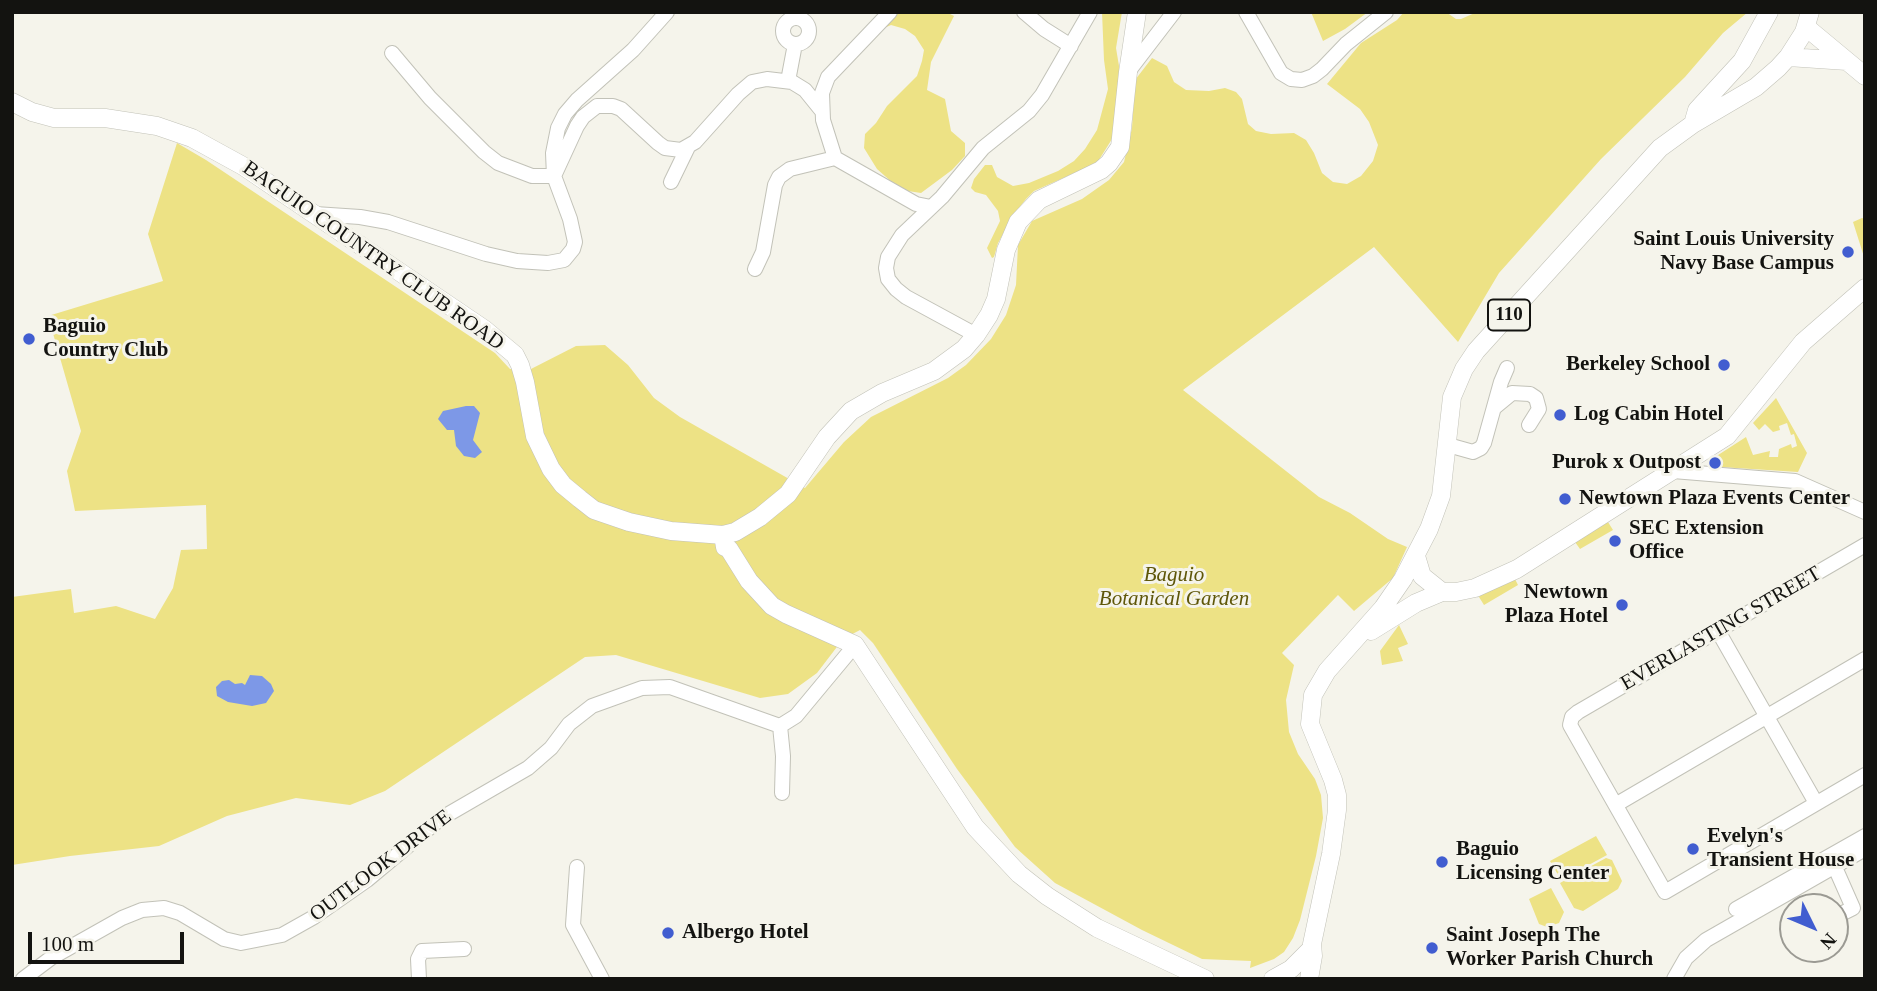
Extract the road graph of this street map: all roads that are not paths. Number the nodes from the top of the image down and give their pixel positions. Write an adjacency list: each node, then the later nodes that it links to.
1 (657, 12): 12 (street)
2 (667, 12): 12 (street)
3 (890, 12): 21 (street)
4 (1024, 12): 14 (street)
5 (1090, 12): 14 (street)
6 (1137, 12): 18 (main road)
7 (1174, 12): 18 (street)
8 (1246, 12): 9 (street)
9 (1386, 12)
10 (1769, 12): 24 (main road)
11 (1808, 21): 16 (main road, 110); 17 (main road)
12 (652, 31): 27 (street)
13 (795, 44): 20 (street)
14 (1071, 46): 29 (street)
15 (392, 53): 27 (street)
16 (1788, 57): 17 (main road); 24 (main road, 110)
17 (1847, 61): 19 (main road)
18 (1128, 72): 33 (main road)
19 (1865, 76)
20 (794, 83): 21 (street); 23 (street); 25 (street)
21 (824, 85): 23 (street)
22 (12, 102): 30 (main road, BAGUIO COUNTRY CLUB ROAD)
23 (822, 111): 26 (street)
24 (1693, 124): 37 (main road, 110)
25 (688, 147): 27 (street); 28 (street)
26 (835, 158): 29 (street); 31 (street)
27 (554, 176): 30 (street)
28 (671, 182)
29 (923, 208): 33 (street)
30 (325, 217): 40 (main road, BAGUIO COUNTRY CLUB ROAD)
31 (755, 269)
32 (1865, 288): 38 (main road)
33 (976, 335): 40 (main road)
34 (1507, 368): 35 (street)
35 (1494, 407): 36 (street); 37 (street)
36 (1530, 425)
37 (1448, 445): 42 (main road, 110)
38 (1673, 471): 39 (street); 43 (main road)
39 (1865, 512)
40 (728, 539): 46 (main road)
41 (1865, 545): 44 (street, EVERLASTING STREET)
42 (1416, 556): 43 (main road); 45 (main road, 110)
43 (1442, 592): 45 (main road)
44 (1718, 631): 48 (street); 53 (street, EVERLASTING STREET)
45 (1356, 638): 60 (main road, 110)
46 (855, 645): 49 (street); 65 (main road)
47 (1865, 659): 48 (street)
48 (1766, 717): 52 (street); 53 (street)
49 (780, 726): 51 (street); 62 (street, OUTLOOK DRIVE)
50 (1865, 775): 52 (street)
51 (782, 793)
52 (1816, 803): 53 (street)
53 (1617, 804)
54 (1865, 836): 59 (street)
55 (1865, 849): 56 (street)
56 (1834, 865): 58 (street); 68 (street)
57 (576, 867): 64 (street)
58 (1846, 893)
59 (1736, 909)
60 (1312, 948): 66 (main road); 67 (main road, 110)
61 (464, 949): 63 (street)
62 (23, 979)
63 (419, 979)
64 (602, 979)
65 (1205, 979)
66 (1273, 979)
67 (1309, 979)
68 (1674, 979)

